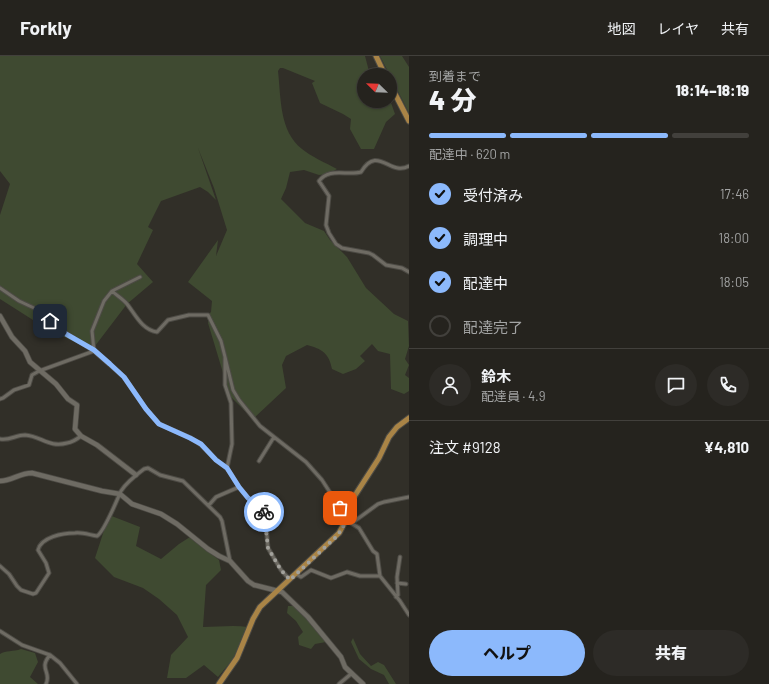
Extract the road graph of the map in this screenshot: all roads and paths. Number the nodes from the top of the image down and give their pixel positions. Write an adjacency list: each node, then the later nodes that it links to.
1 (376, 56): 2 (main road)
2 (382, 68)
3 (397, 98): 4 (main road)
4 (409, 121)
5 (409, 166): 6 (street)
6 (409, 272)
7 (140, 277): 9 (street)
8 (0, 288): 11 (street)
9 (112, 291): 11 (street); 12 (street)
10 (0, 316): 13 (street)
11 (94, 350): 13 (street); 20 (street)
12 (225, 358): 17 (street); 20 (street)
13 (39, 371): 14 (street); 16 (street)
14 (0, 399)
15 (409, 418): 27 (main road)
16 (81, 436): 18 (street); 21 (street)
17 (274, 437): 19 (street); 27 (street)
18 (0, 438)
19 (259, 461)
20 (227, 468): 23 (street)
21 (136, 475): 24 (street); 26 (street)
22 (0, 481): 24 (street)
23 (239, 487): 26 (street); 34 (street)
24 (120, 494): 30 (street); 31 (street)
25 (409, 497): 28 (street)
26 (209, 505): 30 (street)
27 (346, 520): 28 (street); 32 (main road)
28 (352, 523): 33 (street)
29 (400, 557): 35 (street)
30 (230, 561): 37 (street)
31 (0, 566)
32 (296, 574): 33 (street); 34 (main road)
33 (380, 576): 38 (street)
34 (290, 580): 37 (main road)
35 (397, 583): 36 (street); 38 (street)
36 (406, 584)
37 (278, 591): 42 (street); 45 (main road)
38 (396, 597): 39 (street)
39 (409, 615)
40 (0, 631): 41 (street)
41 (50, 655): 43 (street); 44 (street)
42 (351, 674): 46 (street); 47 (street)
43 (46, 684)
44 (77, 684)
45 (218, 684)
46 (339, 684)
47 (363, 684)

